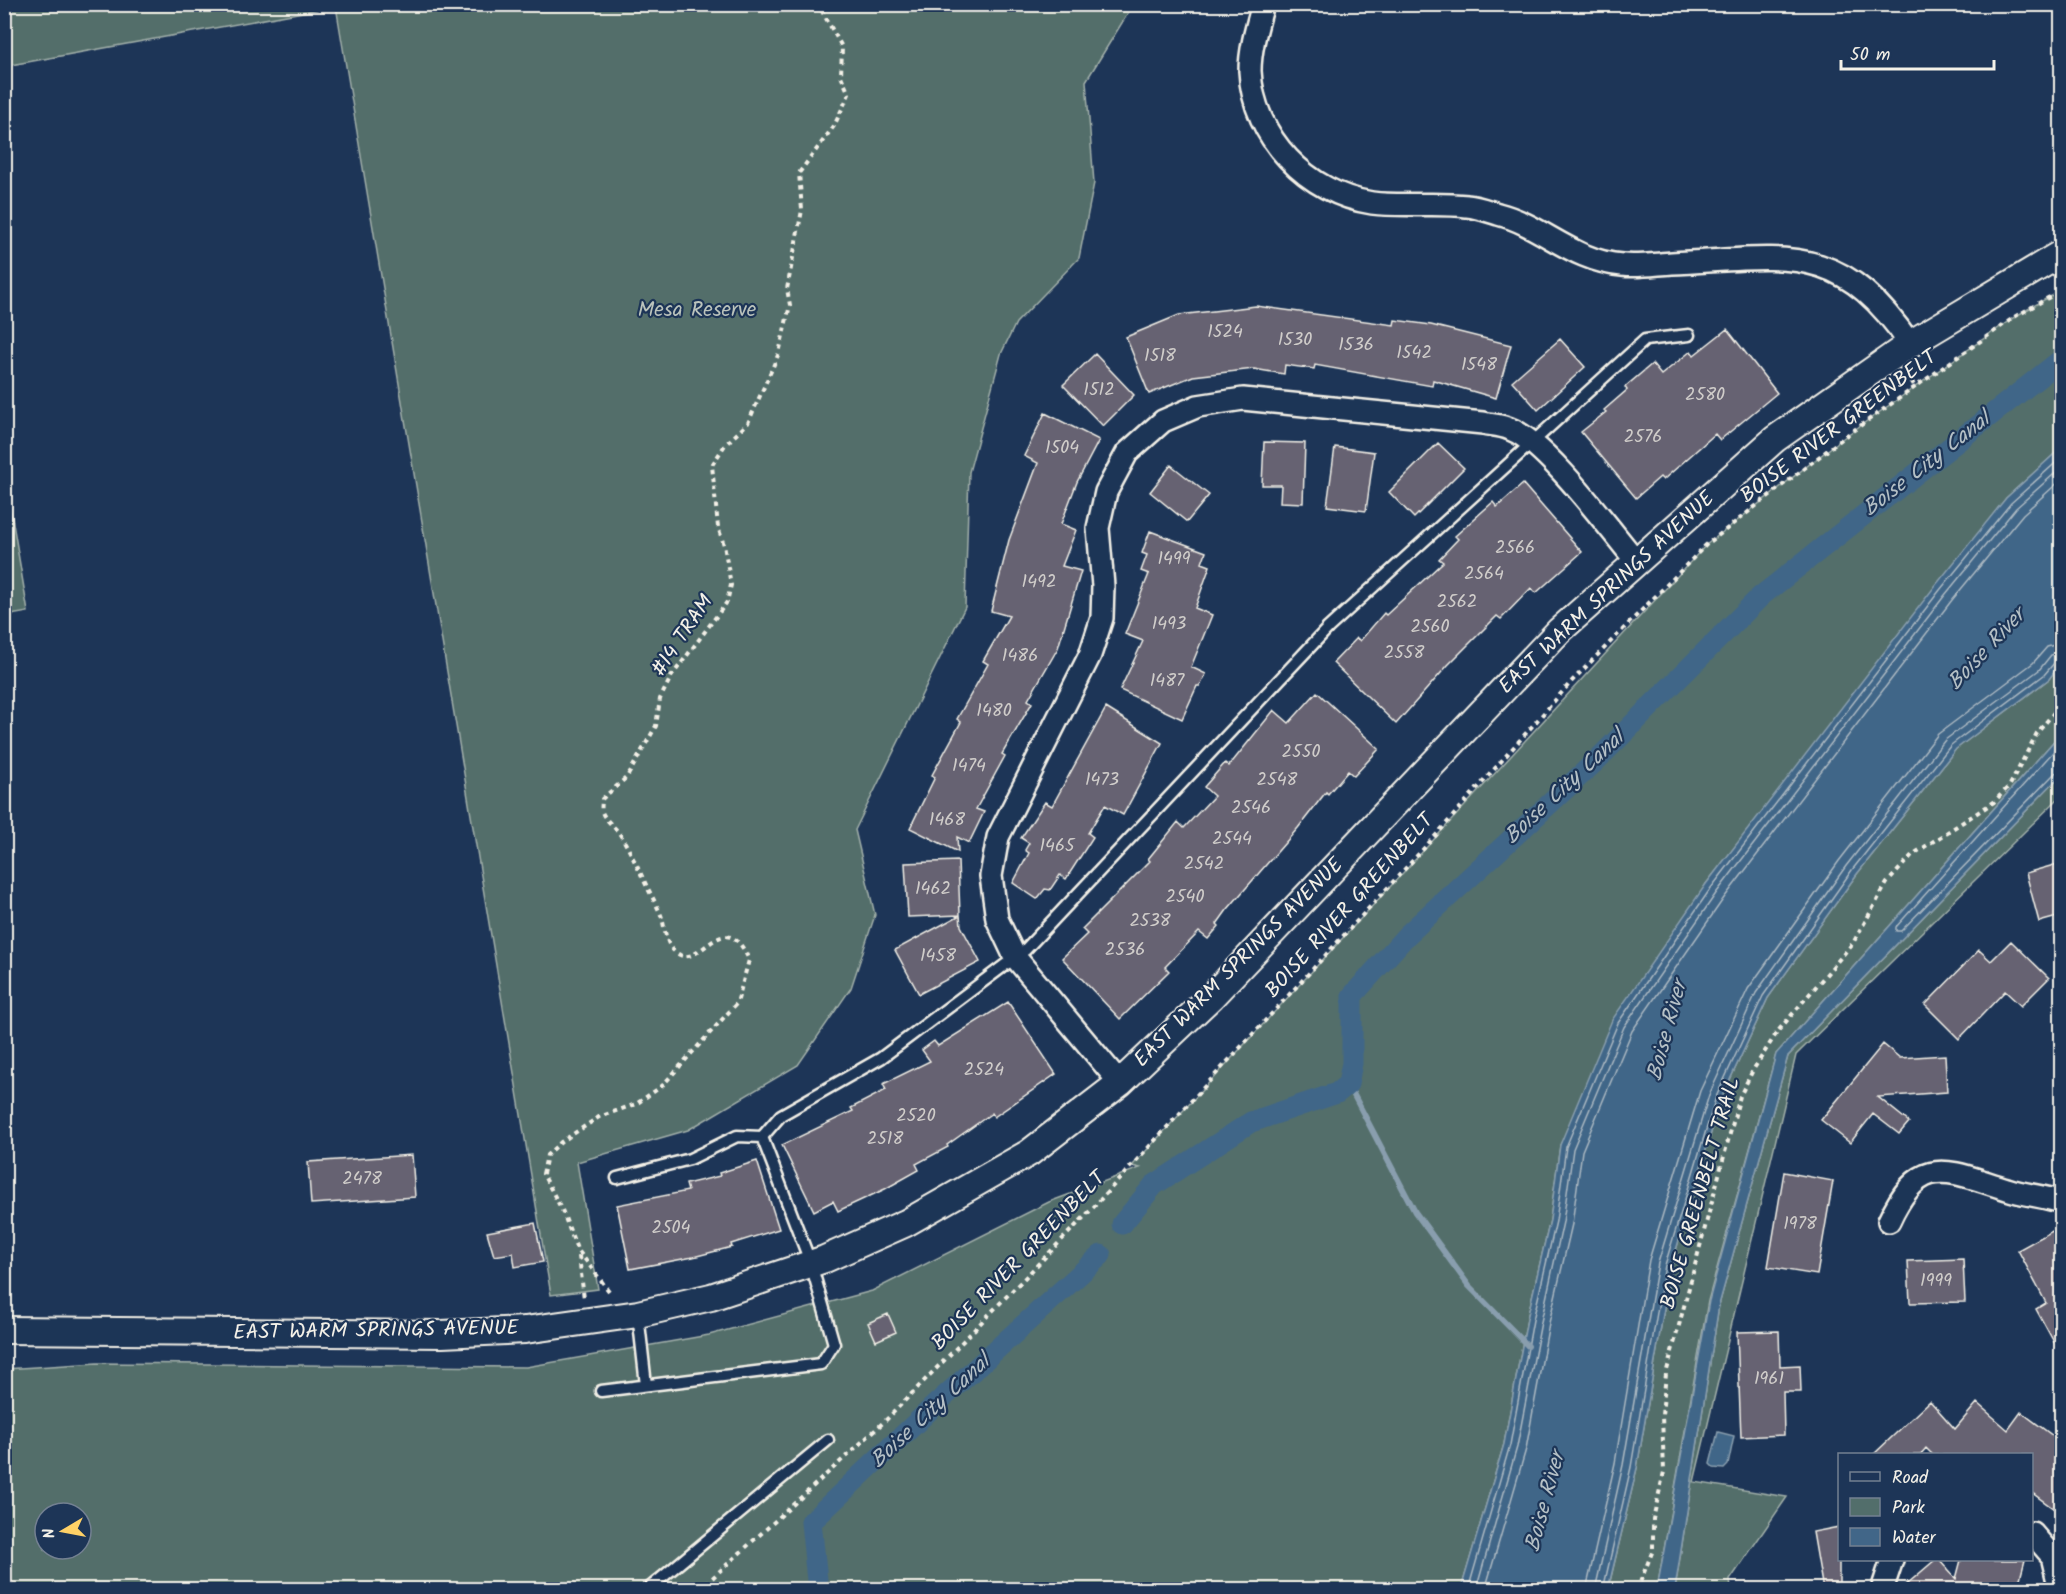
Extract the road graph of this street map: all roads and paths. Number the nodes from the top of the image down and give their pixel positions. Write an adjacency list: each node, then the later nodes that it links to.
1 (11, 4): 4 (path)
2 (818, 4): 20 (path, #14 TRAM)
3 (1263, 4): 8 (street)
4 (4, 11)
5 (2061, 253): 8 (street, EAST WARM SPRINGS AVENUE)
6 (2061, 290): 10 (path, BOISE RIVER GREENBELT)
7 (1689, 335): 11 (lane)
8 (1910, 344): 12 (street, EAST WARM SPRINGS AVENUE)
9 (1906, 373): 10 (path)
10 (1916, 387): 32 (path, BOISE RIVER GREENBELT)
11 (1532, 442): 12 (street); 14 (lane); 14 (street)
12 (1637, 562): 15 (street, EAST WARM SPRINGS AVENUE)
13 (2061, 703): 33 (path, BOISE GREENBELT TRAIL)
14 (1015, 957): 15 (street); 16 (lane)
15 (1120, 1083): 21 (street, EAST WARM SPRINGS AVENUE)
16 (762, 1137): 17 (lane); 21 (lane)
17 (617, 1178)
18 (2061, 1202): 19 (street)
19 (1889, 1221)
20 (577, 1250): 22 (path, #14 TRAM); 24 (path, #14 TRAM)
21 (811, 1264): 23 (street, EAST WARM SPRINGS AVENUE); 26 (lane)
22 (609, 1291)
23 (638, 1314): 24 (street, EAST WARM SPRINGS AVENUE); 26 (lane)
24 (588, 1321): 25 (street, EAST WARM SPRINGS AVENUE)
25 (4, 1330)
26 (646, 1386): 27 (lane)
27 (601, 1391)
28 (828, 1440): 31 (lane)
29 (2033, 1535): 35 (street)
30 (1892, 1561): 34 (street)
31 (647, 1590)
32 (699, 1590)
33 (1637, 1590)
34 (1882, 1590)
35 (2060, 1590)

